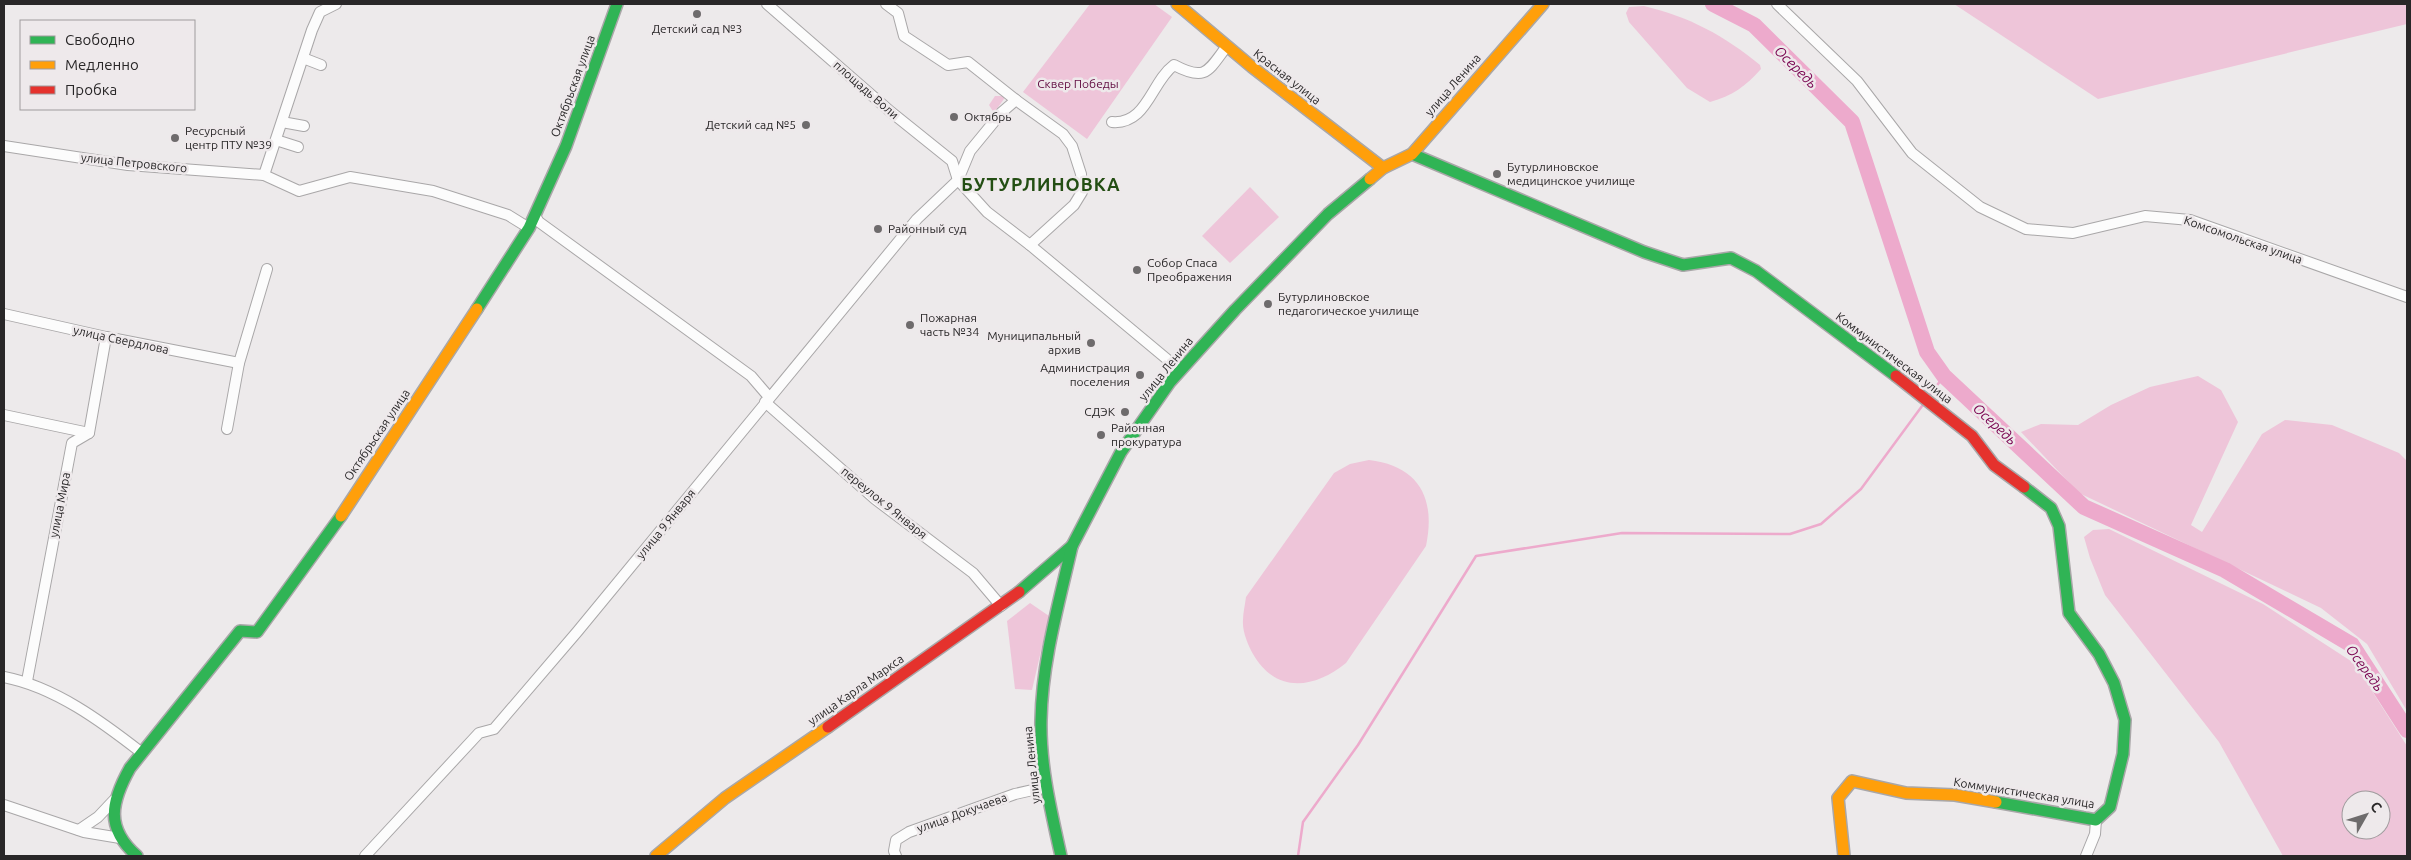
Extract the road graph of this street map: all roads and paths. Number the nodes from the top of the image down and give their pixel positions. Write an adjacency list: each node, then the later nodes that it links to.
1 (336, 4): 9 (street)
2 (617, 4): 22 (main road, Октябрьская улица)
3 (767, 4): 21 (street, площадь Воли)
4 (886, 4): 11 (street)
5 (1177, 4): 8 (main road, Красная улица)
6 (1776, 4): 26 (street, Комсомольская улица)
7 (1539, 8): 18 (main road, улица Ленина)
8 (1227, 46): 13 (street); 19 (main road, Красная улица)
9 (303, 58): 10 (street); 12 (street)
10 (321, 65)
11 (1016, 100): 21 (street); 24 (street)
12 (282, 122): 14 (street); 15 (street)
13 (1112, 122)
14 (304, 126)
15 (276, 140): 17 (street); 20 (street)
16 (4, 146): 20 (street, улица Петровского)
17 (298, 147)
18 (1412, 154): 19 (main road, улица Ленина); 43 (main road, Коммунистическая улица)
19 (1383, 168): 30 (main road, улица Ленина)
20 (264, 175): 23 (street, улица Петровского)
21 (958, 180): 24 (street, площадь Воли); 31 (street, улица 9 Января)
22 (535, 216): 23 (main road, Октябрьская улица); 31 (street, переулок 9 Января)
23 (529, 228): 39 (main road, Октябрьская улица)
24 (1030, 245): 30 (street, площадь Воли)
25 (266, 269): 29 (street)
26 (2407, 297)
27 (4, 314): 28 (street, улица Свердлова)
28 (106, 337): 29 (street, улица Свердлова); 34 (street)
29 (239, 363): 33 (street)
30 (1180, 370): 35 (main road, улица Ленина)
31 (767, 399): 36 (street, переулок 9 Января); 47 (street, улица 9 Января)
32 (4, 415): 34 (street)
33 (227, 429)
34 (90, 433): 38 (street, улица Мира)
35 (1072, 546): 36 (main road, улица Карла Маркса); 40 (main road, улица Ленина)
36 (1000, 606): 48 (main road, улица Карла Маркса)
37 (4, 677): 38 (street)
38 (27, 682): 39 (street)
39 (142, 753): 41 (main road, Октябрьская улица)
40 (1046, 787): 49 (street, улица Докучаева); 50 (main road, улица Ленина)
41 (116, 798): 44 (street); 45 (main road, Октябрьская улица)
42 (4, 806): 44 (street)
43 (2096, 820): 51 (main road, Коммунистическая улица); 52 (street)
44 (79, 830): 45 (street)
45 (120, 838): 46 (main road)
46 (137, 856)
47 (365, 856)
48 (656, 856)
49 (896, 856)
50 (1061, 856)
51 (1844, 856)
52 (2086, 856)

